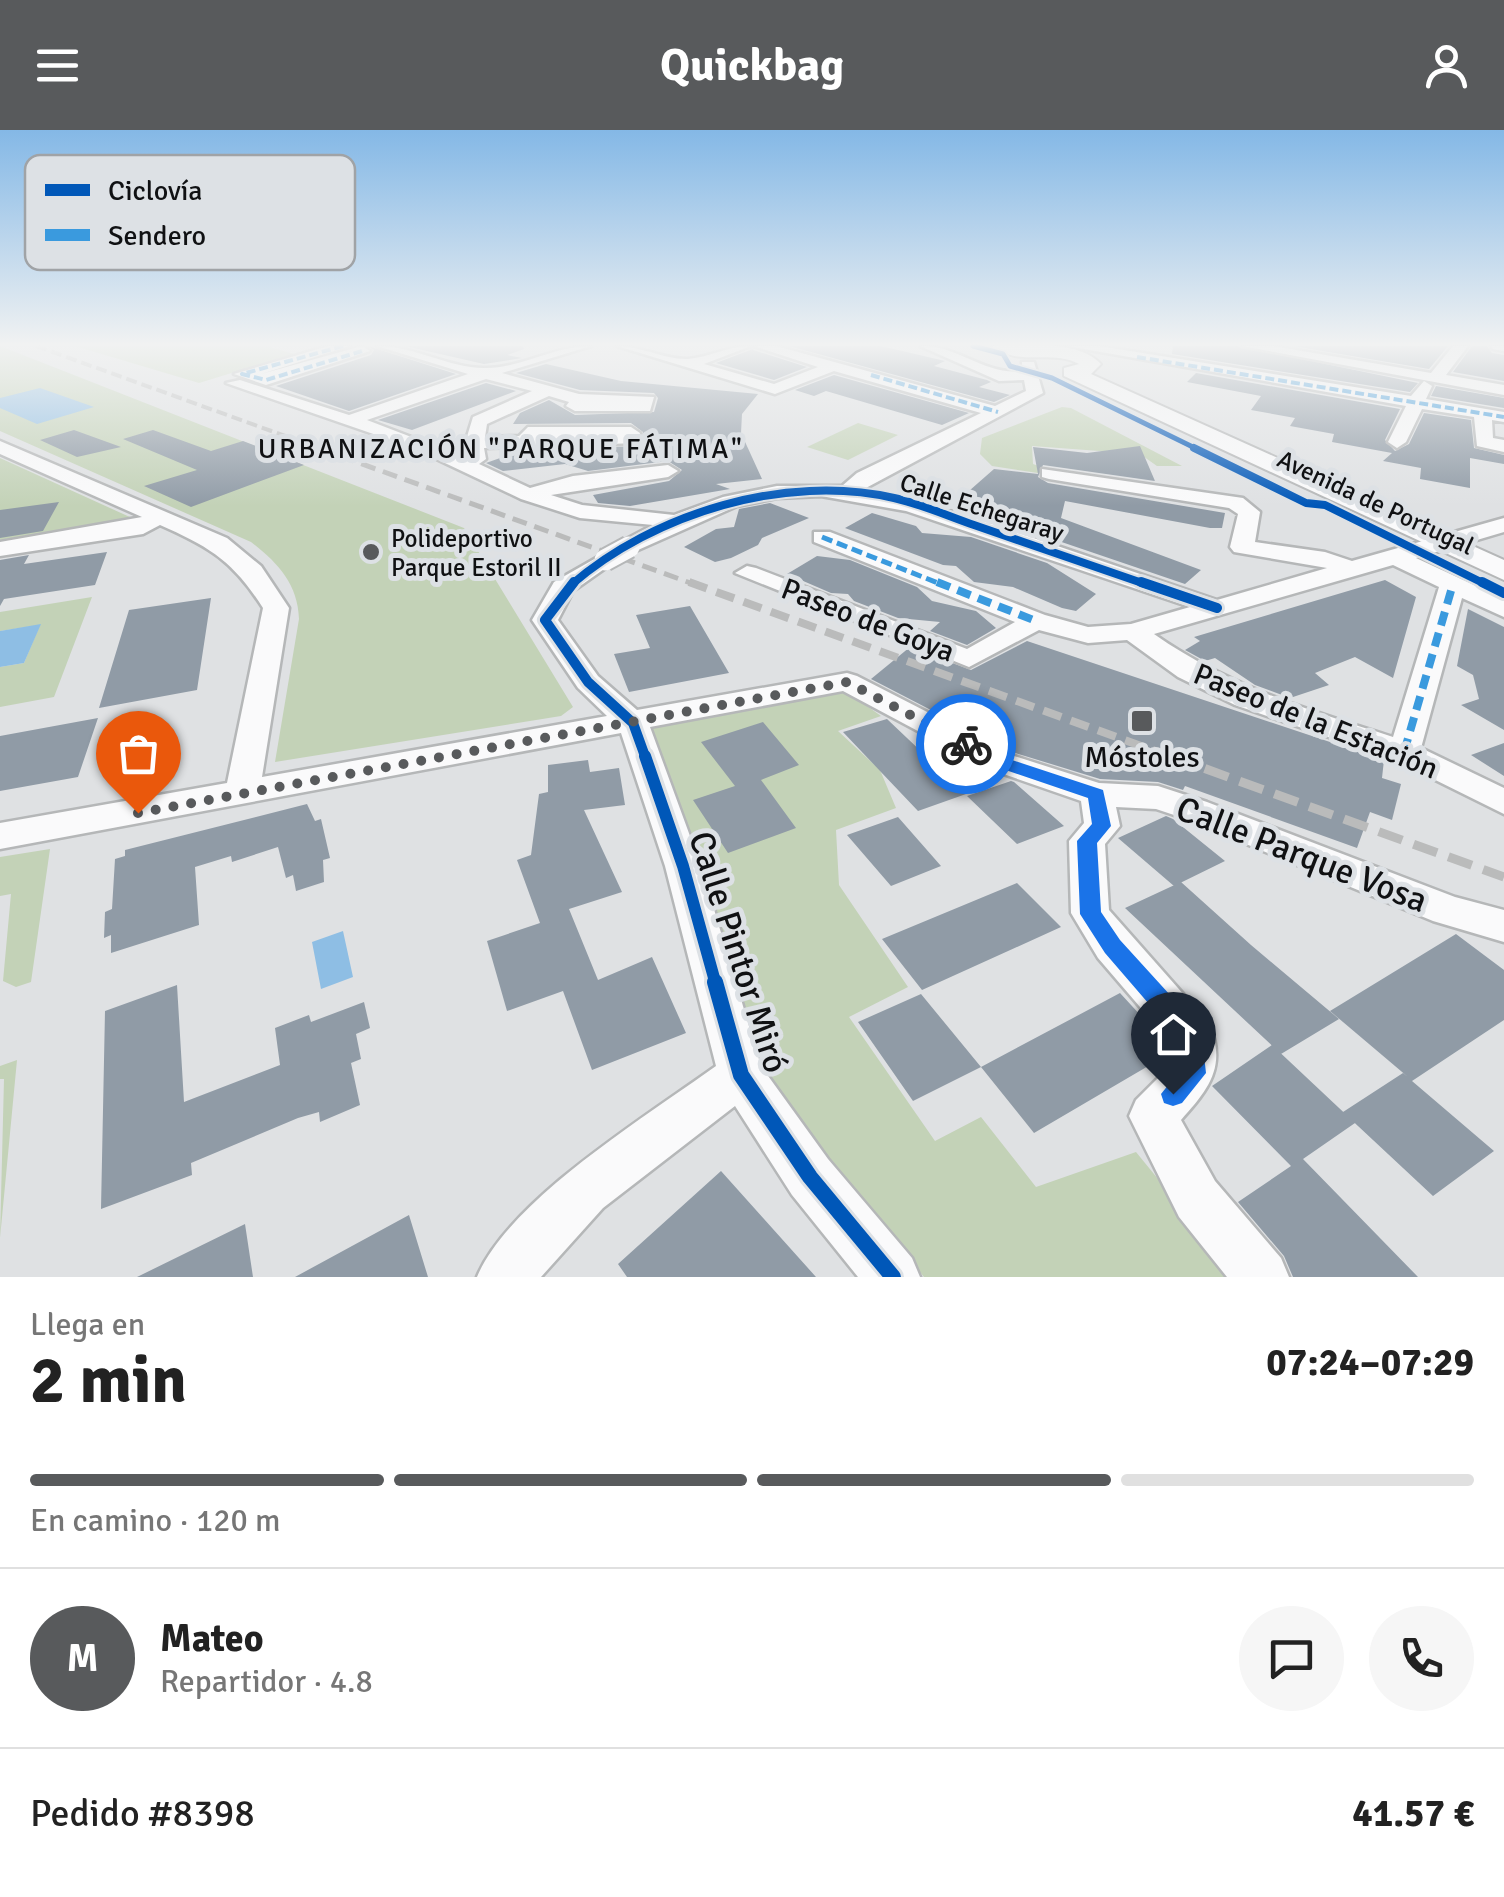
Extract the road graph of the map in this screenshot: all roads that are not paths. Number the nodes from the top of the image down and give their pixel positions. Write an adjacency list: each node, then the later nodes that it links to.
1 (286, 400): 12 (street)
2 (410, 400): 12 (street)
3 (527, 400): 13 (street)
4 (955, 400): 9 (street)
5 (1022, 400): 9 (street)
6 (1157, 400): 30 (main road, Avenida de Portugal)
7 (1403, 400): 8 (street)
8 (1418, 402): 10 (street); 15 (street)
9 (998, 412): 24 (street)
10 (1483, 413): 11 (street); 16 (street)
11 (1504, 417)
12 (351, 420): 17 (street)
13 (475, 438): 14 (street); 17 (street); 20 (street)
14 (529, 439)
15 (1397, 442)
16 (1494, 444): 21 (street)
17 (424, 446): 20 (street)
18 (0, 447): 26 (street)
19 (894, 453): 24 (street)
20 (482, 470): 25 (street)
21 (1488, 471)
22 (1048, 472): 34 (street)
23 (573, 482): 25 (street)
24 (852, 486): 27 (street, Calle Echegaray); 38 (street, Calle Echegaray)
25 (528, 495): 27 (street)
26 (157, 517): 31 (street); 44 (street)
27 (673, 521): 42 (street, Calle Echegaray)
28 (1504, 525): 30 (street)
29 (822, 536): 40 (street)
30 (1450, 541): 32 (street); 33 (main road, Avenida de Portugal); 35 (main road, Avenida de Portugal)
31 (0, 549)
32 (1394, 556): 34 (street); 37 (street, Avenida de Portugal)
33 (1504, 560)
34 (1347, 568): 38 (street)
35 (1504, 571)
36 (747, 573): 40 (street, Paseo de Goya)
37 (1452, 584): 39 (street, Avenida de Portugal); 43 (street)
38 (1217, 608): 41 (street)
39 (1504, 610)
40 (1036, 621): 41 (street)
41 (1133, 632): 43 (street, Paseo de la Estación)
42 (633, 722): 44 (street); 45 (street, Calle Parque Vosa); 49 (street, Calle Pintor Miró)
43 (1404, 752): 46 (street, Paseo de la Estación)
44 (242, 794): 47 (street)
45 (1097, 794): 48 (street, Calle Parque Vosa); 52 (street)
46 (1504, 802)
47 (0, 836)
48 (1504, 926)
49 (742, 1075): 50 (street); 51 (street, Calle Pintor Miró)
50 (504, 1277)
51 (893, 1277)
52 (1262, 1277)

